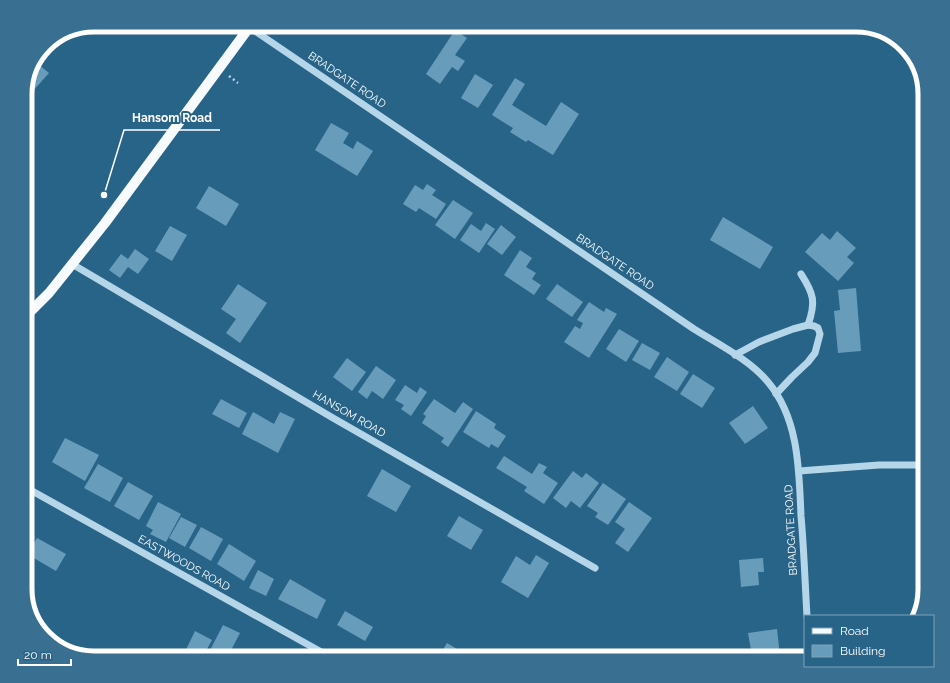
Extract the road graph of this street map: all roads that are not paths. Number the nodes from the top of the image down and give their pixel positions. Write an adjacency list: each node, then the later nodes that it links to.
1 (246, 32): 3 (main road)
2 (259, 32): 7 (street, BRADGATE ROAD)
3 (72, 264): 5 (main road); 12 (street, HANSOM ROAD)
4 (801, 274): 6 (street)
5 (32, 310)
6 (808, 325): 7 (street); 8 (street)
7 (735, 355): 8 (street, BRADGATE ROAD)
8 (776, 394): 10 (street, BRADGATE ROAD)
9 (918, 466): 10 (street)
10 (799, 471): 13 (street, BRADGATE ROAD)
11 (32, 491): 14 (street, EASTWOODS ROAD)
12 (595, 568)
13 (807, 615)
14 (319, 651)

